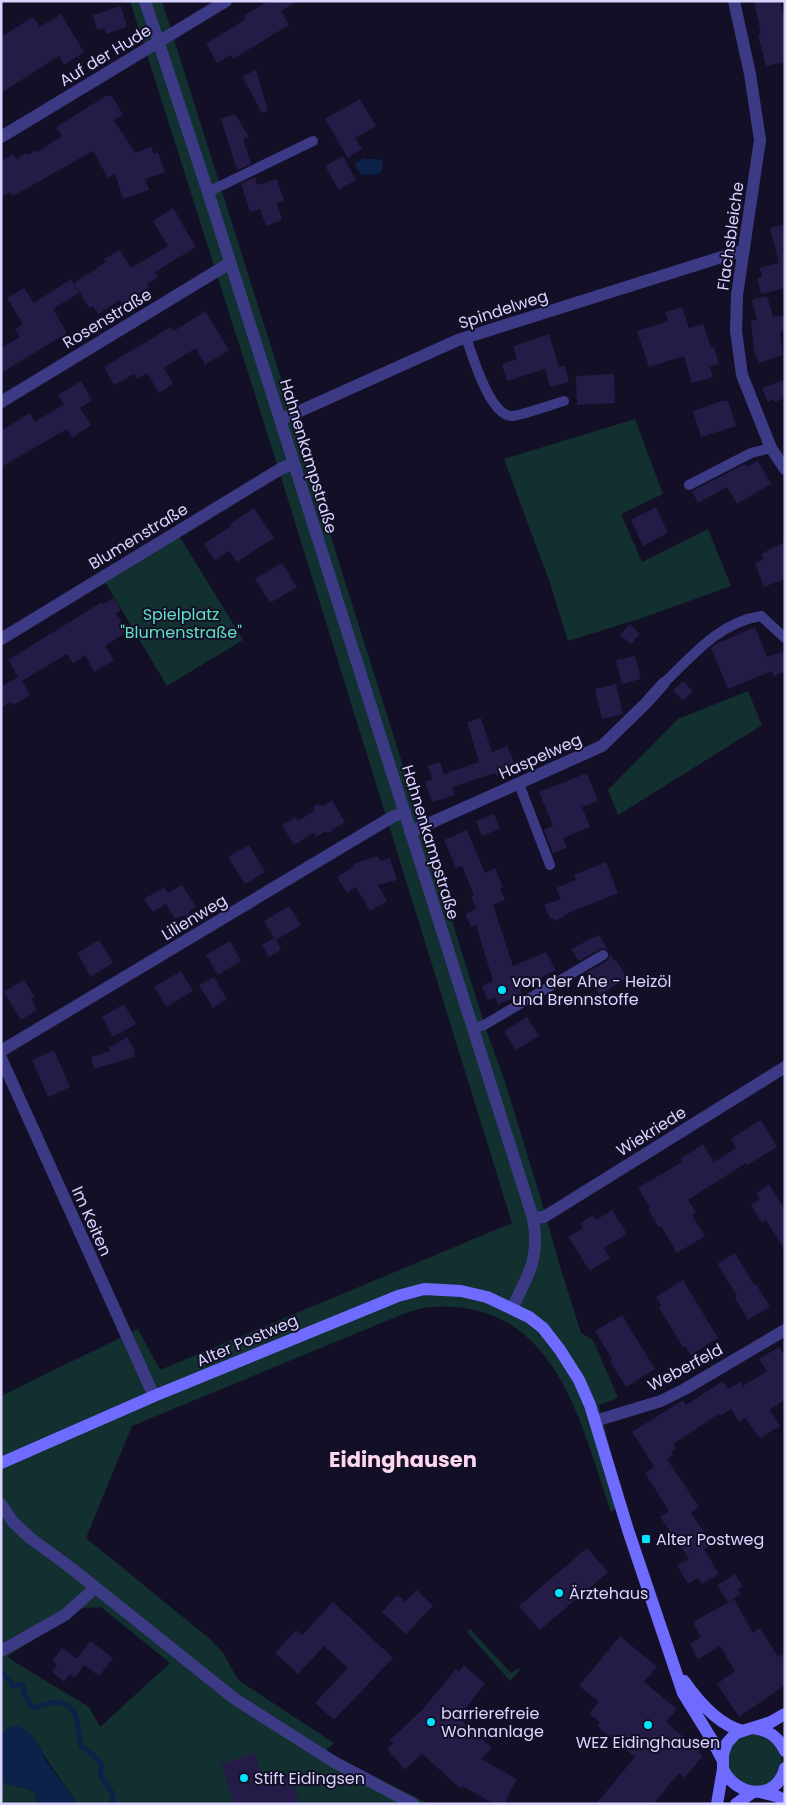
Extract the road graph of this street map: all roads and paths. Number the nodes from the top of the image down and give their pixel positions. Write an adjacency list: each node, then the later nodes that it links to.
1 (145, 1): 4 (street, Hahnenkampstraße)
2 (226, 1): 4 (street, Auf der Hude)
3 (734, 1): 8 (street, Flachsbleiche)
4 (158, 43): 5 (street, Auf der Hude); 7 (street, Hahnenkampstraße)
5 (1, 137)
6 (313, 141): 7 (lane)
7 (208, 192): 9 (street, Hahnenkampstraße)
8 (744, 250): 10 (street, Spindelweg); 14 (street, Flachsbleiche)
9 (230, 263): 12 (street, Rosenstraße); 13 (street, Hahnenkampstraße)
10 (466, 338): 11 (lane); 13 (street, Spindelweg)
11 (564, 401)
12 (1, 402)
13 (280, 420): 15 (street, Hahnenkampstraße)
14 (771, 448): 16 (street, Flachsbleiche); 17 (lane)
15 (293, 464): 19 (street, Blumenstraße); 22 (street, Hahnenkampstraße)
16 (785, 468)
17 (689, 485)
18 (785, 638): 20 (lane)
19 (1, 639)
20 (664, 683): 21 (street, Haspelweg)
21 (519, 784): 23 (street, Haspelweg); 24 (lane)
22 (405, 812): 23 (street, Hahnenkampstraße); 27 (street, Lilienweg)
23 (410, 832): 26 (street, Hahnenkampstraße)
24 (550, 865)
25 (603, 955): 26 (lane)
26 (473, 1029): 30 (street, Hahnenkampstraße)
27 (1, 1051)
28 (1, 1058): 33 (street, Im Keiten)
29 (785, 1067): 30 (street, Wiekriede)
30 (533, 1218): 31 (street, Hahnenkampstraße)
31 (512, 1308): 33 (street, Alter Postweg); 34 (street)
32 (785, 1330): 34 (street, Weberfeld)
33 (154, 1396): 35 (street, Alter Postweg)
34 (595, 1421): 39 (street)
35 (1, 1463)
36 (1, 1504): 37 (street)
37 (95, 1588): 38 (street); 47 (street)
38 (1, 1651)
39 (675, 1668): 41 (street); 43 (street)
40 (785, 1714): 41 (street)
41 (748, 1729): 42 (street); 43 (street)
42 (785, 1749)
43 (722, 1764): 45 (street); 48 (street)
44 (784, 1772): 45 (street)
45 (756, 1792): 46 (street); 49 (street)
46 (785, 1800)
47 (413, 1804)
48 (717, 1804)
49 (736, 1804)

